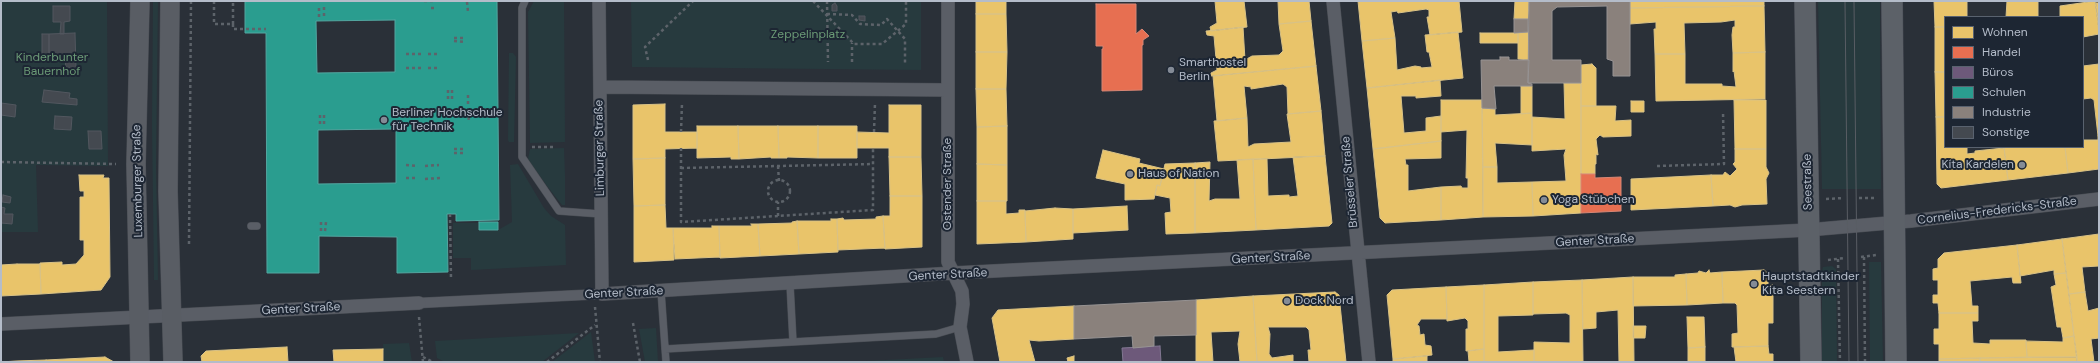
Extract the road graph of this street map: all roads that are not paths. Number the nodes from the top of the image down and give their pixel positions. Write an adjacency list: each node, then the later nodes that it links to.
1 (140, 1): 22 (main road, Luxemburger Straße)
2 (170, 1): 21 (main road)
3 (525, 1): 12 (lane)
4 (599, 1): 9 (street, Limburger Straße)
5 (948, 1): 10 (street, Ostender Straße)
6 (1333, 1): 15 (street, Brüsseler Straße)
7 (1805, 1): 14 (main road, Seestraße)
8 (1892, 1): 13 (main road)
9 (600, 87): 10 (street); 12 (street, Limburger Straße)
10 (948, 90): 16 (street, Ostender Straße)
11 (2099, 199): 13 (street, Cornelius-Fredericks-Straße)
12 (601, 214): 19 (street, Limburger Straße)
13 (1894, 222): 14 (street, Genter Straße); 33 (main road)
14 (1808, 230): 15 (street, Genter Straße); 32 (main road, Seestraße)
15 (1357, 254): 16 (street, Genter Straße); 31 (street, Brüsseler Straße)
16 (954, 273): 17 (street, Genter Straße); 24 (street, Ostender Straße)
17 (790, 284): 18 (street, Genter Straße); 25 (lane)
18 (662, 291): 19 (street, Genter Straße); 26 (lane)
19 (598, 294): 20 (street, Genter Straße)
20 (419, 303): 21 (street, Genter Straße)
21 (172, 315): 22 (street, Genter Straße); 28 (main road)
22 (140, 317): 23 (street, Genter Straße); 27 (main road, Luxemburger Straße)
23 (1, 324)
24 (960, 328): 25 (lane); 30 (street, Ostender Straße)
25 (793, 342): 26 (lane)
26 (665, 349): 29 (lane)
27 (140, 362)
28 (173, 362)
29 (666, 362)
30 (967, 362)
31 (1369, 362)
32 (1811, 362)
33 (1896, 362)

